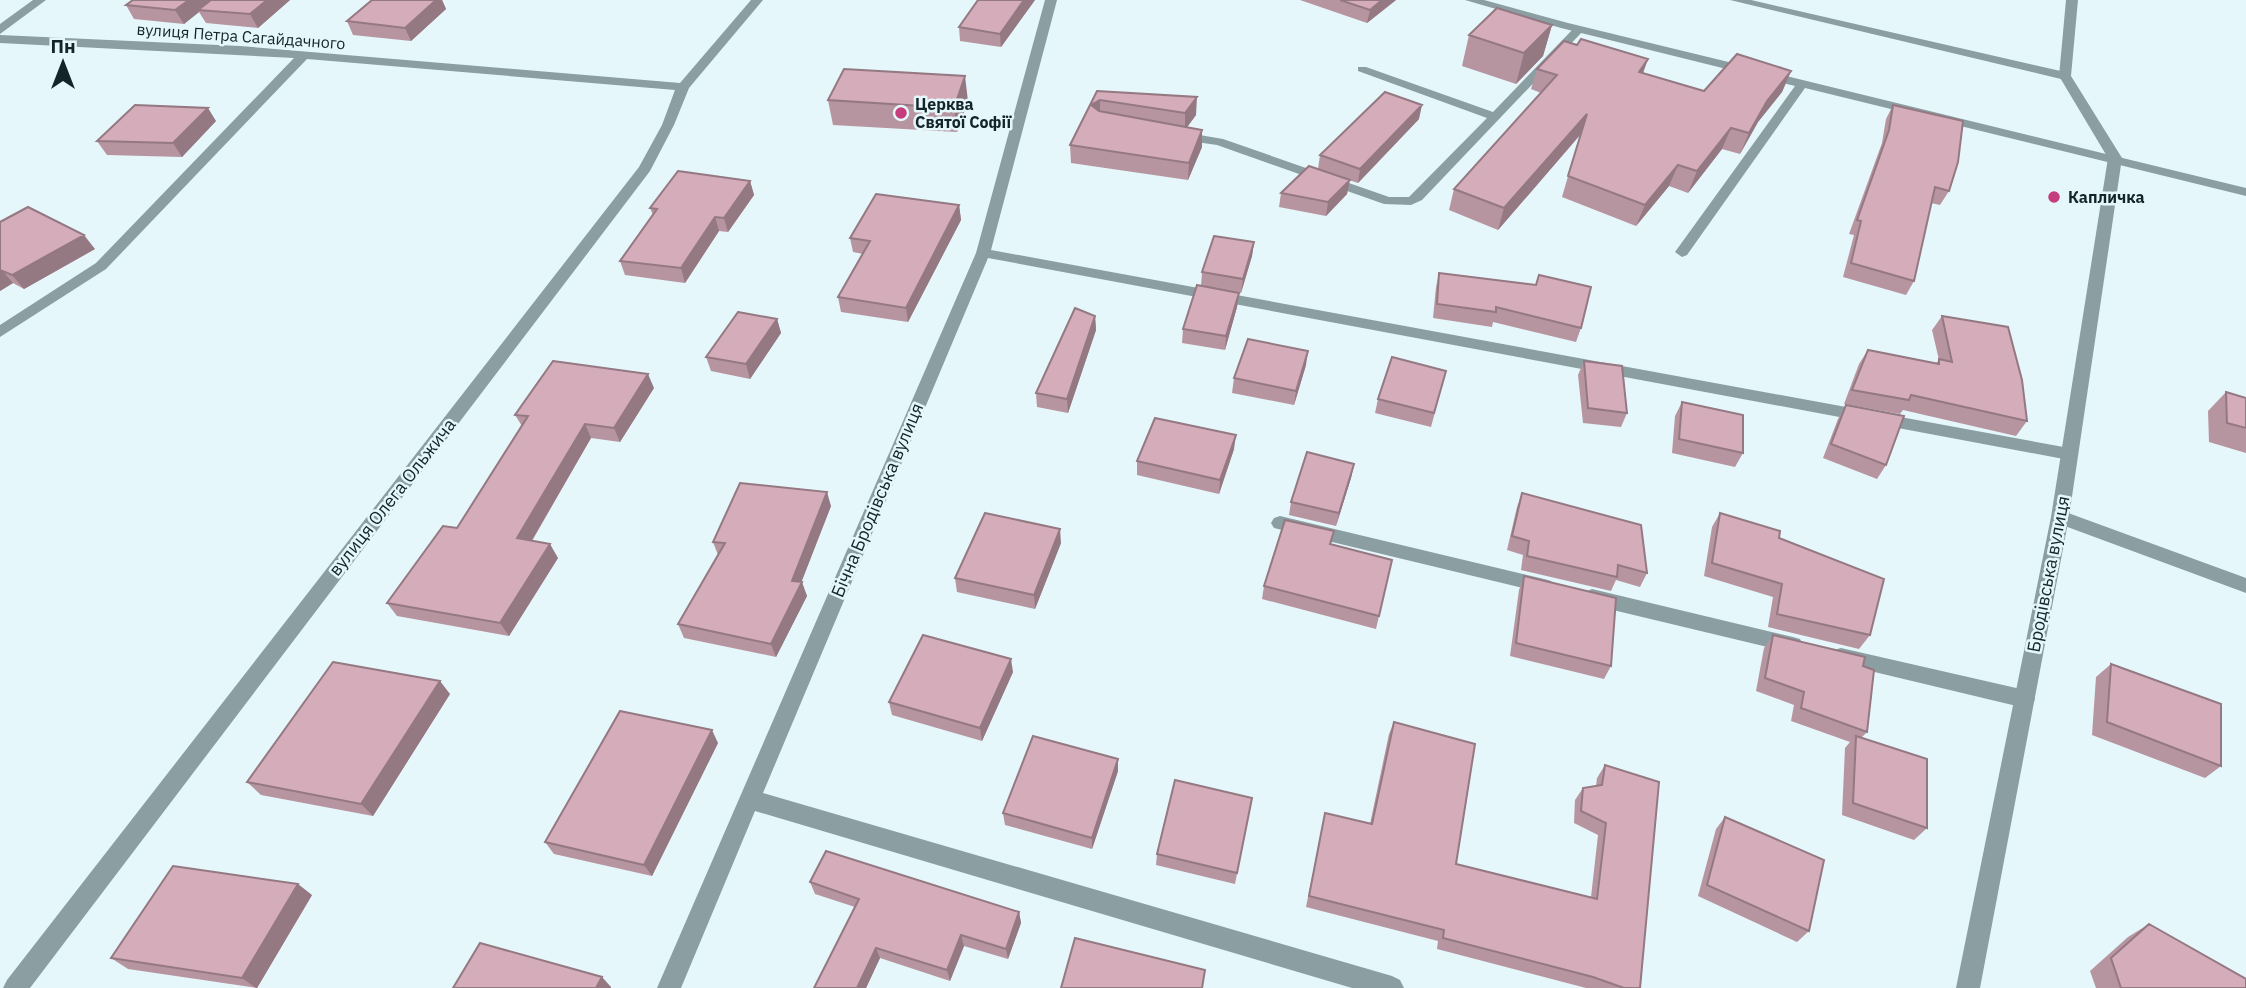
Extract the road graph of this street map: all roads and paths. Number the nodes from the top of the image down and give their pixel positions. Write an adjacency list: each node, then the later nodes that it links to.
1 (40, 0): 8 (street)
2 (757, 0): 14 (street, вулиця Олега Ольжича)
3 (1051, 0): 20 (street, Бічна Бродівська вулиця)
4 (1471, 0): 7 (street)
5 (1736, 0): 12 (street)
6 (2072, 0): 12 (street)
7 (1579, 29): 13 (street); 15 (lane)
8 (0, 30)
9 (0, 39): 10 (street, вулиця Петра Сагайдачного)
10 (304, 55): 14 (street, вулиця Петра Сагайдачного); 21 (street)
11 (1362, 69): 15 (lane)
12 (2065, 76): 17 (street)
13 (1803, 83): 17 (street); 19 (street)
14 (683, 87): 28 (street, вулиця Олега Ольжича)
15 (1495, 117): 16 (lane)
16 (1166, 134)
17 (2115, 158): 18 (street); 22 (street, Бродівська вулиця)
18 (2246, 192)
19 (1682, 252)
20 (983, 253): 22 (street); 27 (street, Бічна Бродівська вулиця)
21 (0, 332)
22 (2069, 454): 23 (street, Бродівська вулиця)
23 (2060, 517): 25 (street); 26 (street, Бродівська вулиця)
24 (1280, 523): 26 (street)
25 (2246, 586)
26 (2025, 699): 31 (street, Бродівська вулиця)
27 (749, 799): 29 (street, Бічна Бродівська вулиця); 30 (street)
28 (15, 988)
29 (669, 988)
30 (1392, 988)
31 (1968, 988)

